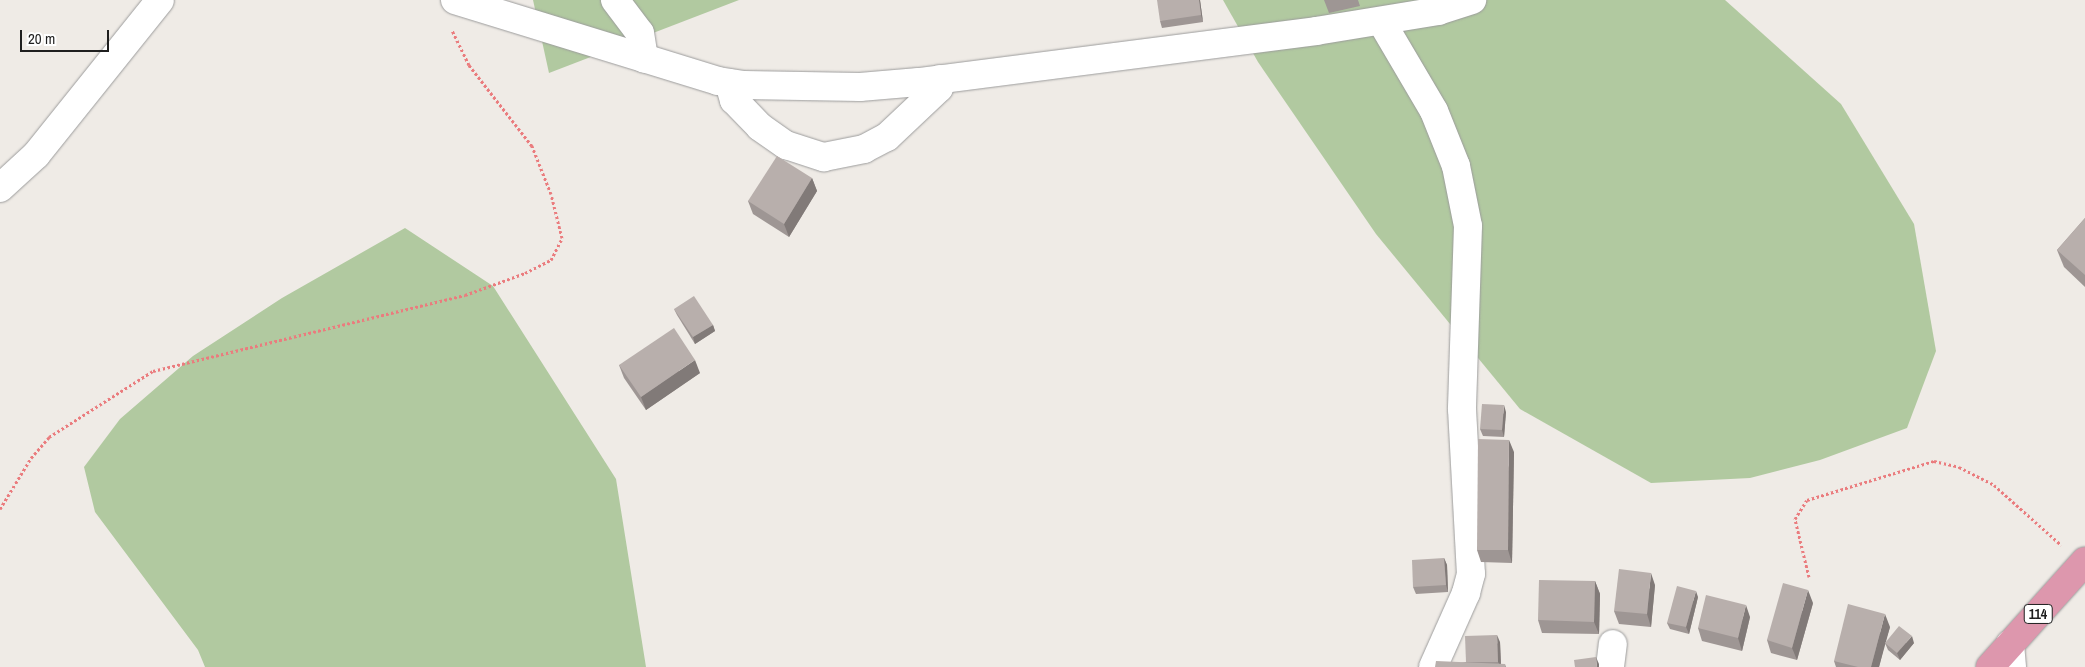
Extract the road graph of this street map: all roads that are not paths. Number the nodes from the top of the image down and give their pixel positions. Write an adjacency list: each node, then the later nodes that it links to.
1 (160, 0): 9 (street)
2 (455, 0): 6 (street)
3 (615, 0): 6 (street)
4 (1472, 0): 5 (street)
5 (1381, 21): 7 (street); 12 (street)
6 (644, 59): 8 (street)
7 (940, 79): 8 (street); 8 (street)
8 (729, 83)
9 (0, 188)
10 (2084, 562): 11 (highway, 114)
11 (2011, 656): 13 (highway, 114)
12 (1433, 667)
13 (1990, 667)

